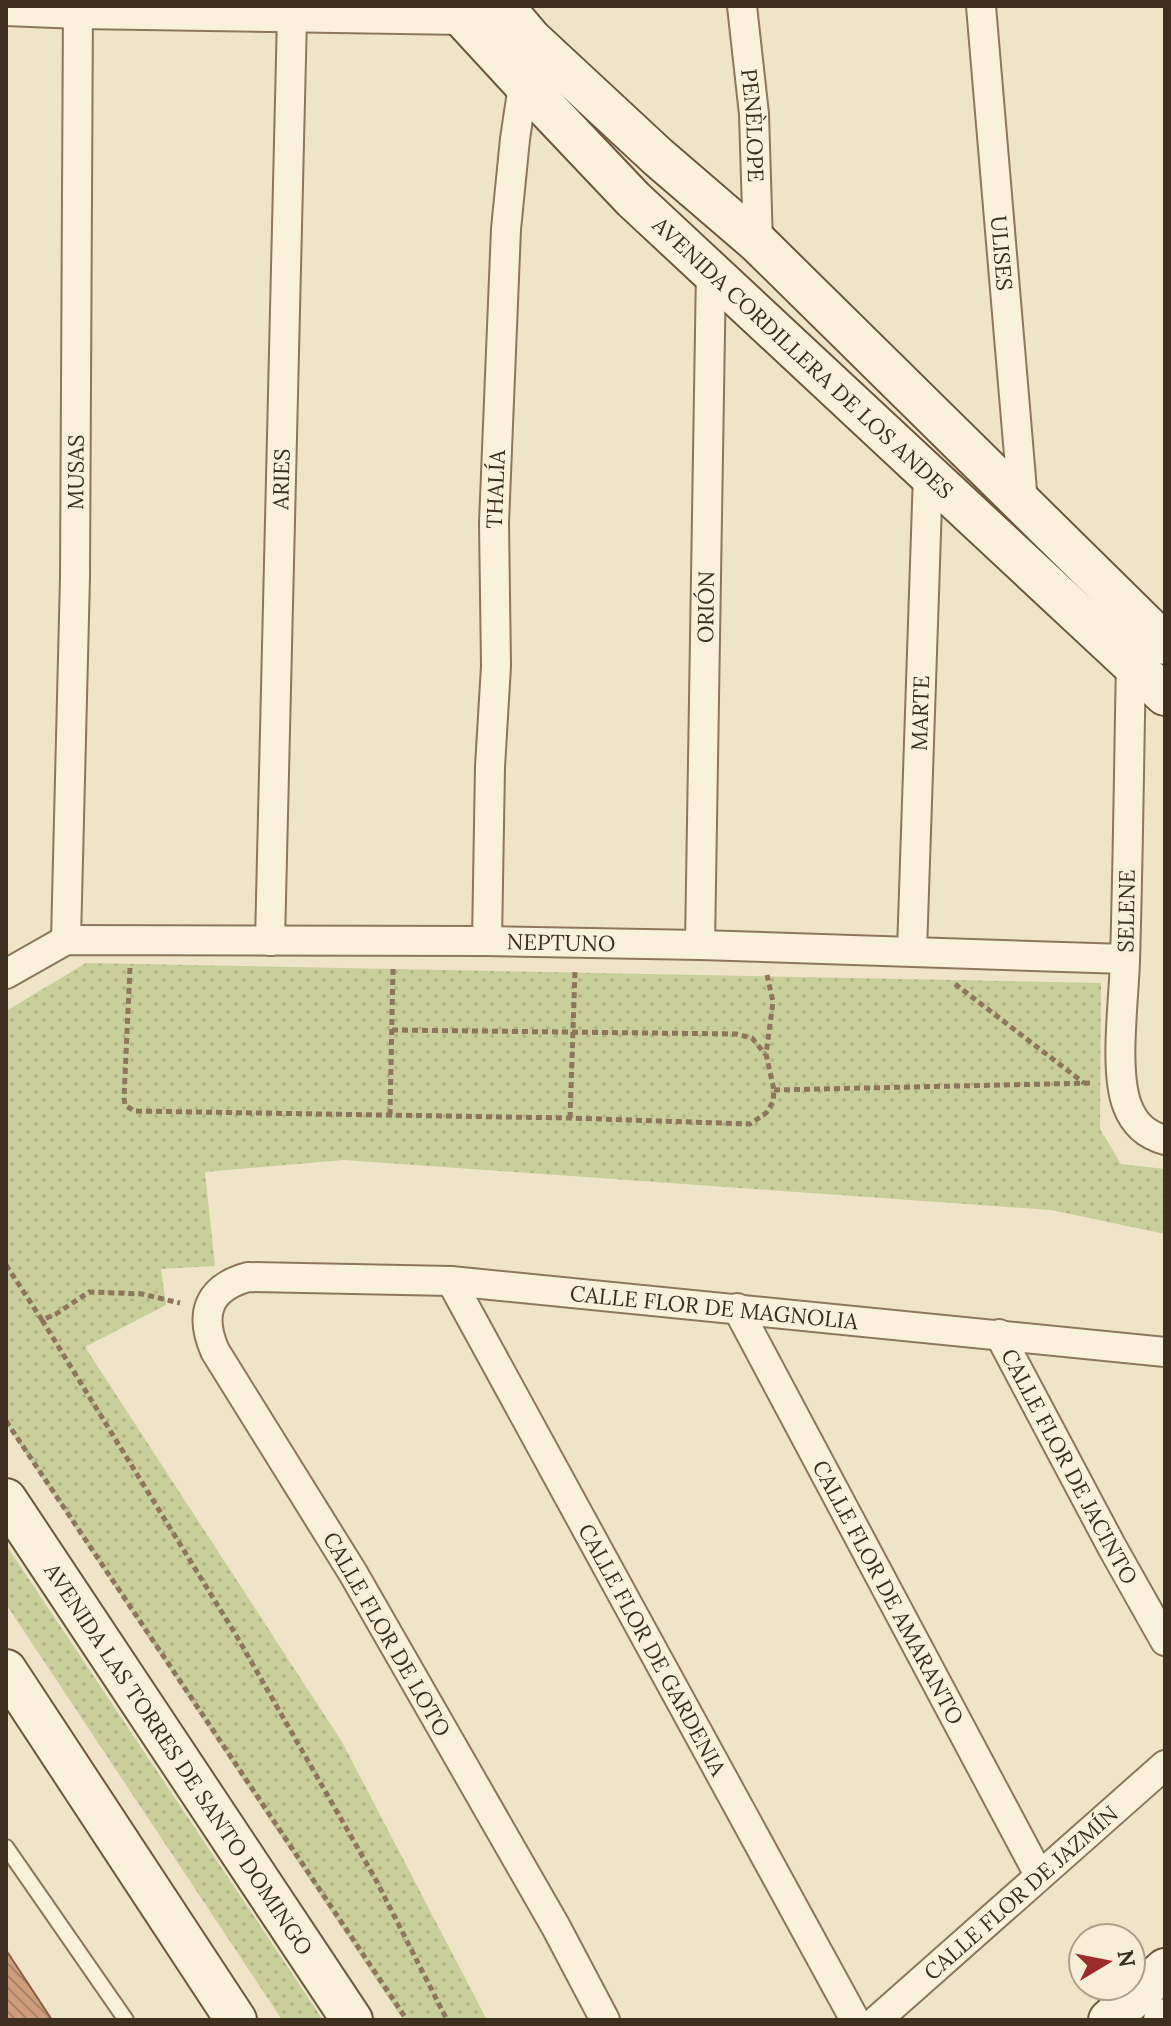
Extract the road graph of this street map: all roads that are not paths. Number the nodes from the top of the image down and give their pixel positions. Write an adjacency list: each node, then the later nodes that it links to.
1 (742, 6): 9 (street, PENÈLOPE)
2 (981, 6): 12 (street, ULISES)
3 (78, 10): 4 (street); 6 (street); 15 (street, MUSAS)
4 (6, 11)
5 (460, 13): 6 (street); 7 (street); 8 (street, AVENIDA CORDILLERA DE LOS ANDES)
6 (292, 16): 16 (street, ARIES)
7 (514, 19): 8 (street, THALÍA); 9 (street, AVENIDA CORDILLERA DE LOS ANDES)
8 (523, 83): 10 (street, AVENIDA CORDILLERA DE LOS ANDES); 17 (street, THALÍA)
9 (758, 243): 12 (street, AVENIDA CORDILLERA DE LOS ANDES)
10 (711, 270): 11 (street, AVENIDA CORDILLERA DE LOS ANDES); 18 (street, ORIÓN)
11 (928, 474): 13 (street, AVENIDA CORDILLERA DE LOS ANDES); 19 (street, MARTE)
12 (1023, 502): 13 (street, AVENIDA CORDILLERA DE LOS ANDES)
13 (1148, 653): 14 (street, AVENIDA CORDILLERA DE LOS ANDES); 20 (street, SELENE)
14 (1165, 695)
15 (66, 940): 16 (street, NEPTUNO); 21 (street, NEPTUNO)
16 (270, 941): 17 (street, NEPTUNO)
17 (487, 941): 18 (street, NEPTUNO)
18 (700, 945): 19 (street, NEPTUNO)
19 (912, 951): 20 (street, NEPTUNO)
20 (1125, 959): 22 (street, SELENE)
21 (6, 974)
22 (1165, 1140)
23 (451, 1281): 24 (street, CALLE FLOR DE MAGNOLIA); 25 (street, CALLE FLOR DE MAGNOLIA); 39 (street, CALLE FLOR DE GARDENIA)
24 (737, 1308): 26 (street, CALLE FLOR DE MAGNOLIA); 33 (street, CALLE FLOR DE AMARANTO)
25 (208, 1310): 38 (street, CALLE FLOR DE LOTO)
26 (999, 1334): 27 (street, CALLE FLOR DE MAGNOLIA); 29 (street, CALLE FLOR DE JACINTO)
27 (1165, 1352)
28 (6, 1499): 37 (street, AVENIDA LAS TORRES DE SANTO DOMINGO)
29 (1165, 1641)
30 (14, 1689): 36 (street)
31 (1165, 1765): 33 (street, CALLE FLOR DE JAZMÍN)
32 (6, 1847): 35 (lane)
33 (1039, 1875): 40 (street, CALLE FLOR DE JAZMÍN)
34 (1165, 1969): 41 (street)
35 (126, 2020)
36 (236, 2020)
37 (352, 2020)
38 (605, 2020)
39 (855, 2020)
40 (877, 2020)
41 (1109, 2020)

